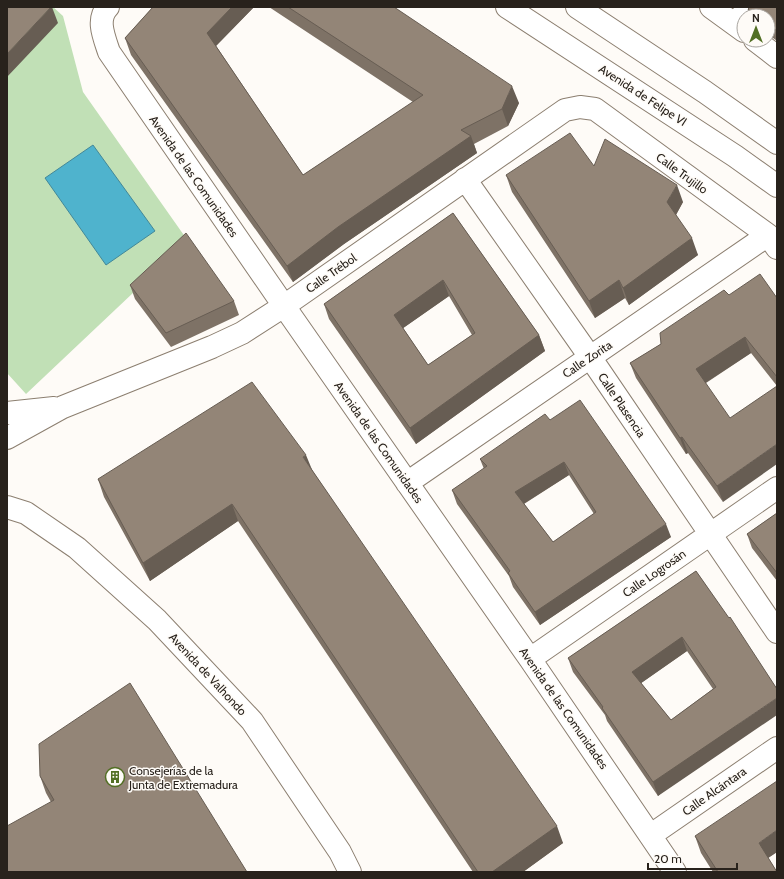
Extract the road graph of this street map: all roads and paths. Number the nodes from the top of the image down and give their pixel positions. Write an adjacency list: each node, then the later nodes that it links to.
1 (108, 7): 13 (main road, Avenida de las Comunidades)
2 (507, 7): 11 (main road, Avenida de Felipe VI)
3 (577, 7): 9 (main road)
4 (711, 7): 5 (main road)
5 (736, 25)
6 (765, 48): 7 (main road)
7 (777, 57)
8 (580, 107): 10 (main road, Calle Trébol); 12 (main road, Calle Trujillo)
9 (777, 143)
10 (466, 179): 13 (main road, Calle Trébol); 14 (main road, Calle Plasencia)
11 (777, 186)
12 (772, 242): 14 (main road, Calle Zorita)
13 (284, 306): 15 (main road, Calle Trébol); 18 (main road, Avenida de las Comunidades)
14 (590, 357): 18 (main road, Calle Zorita); 22 (main road, Calle Plasencia)
15 (63, 407): 16 (main road, Calle Trébol); 17 (main road, Calle Trébol)
16 (7, 413)
17 (7, 438)
18 (407, 483): 24 (main road, Avenida de las Comunidades)
19 (777, 488): 22 (main road, Calle Logrosán)
20 (7, 490): 21 (main road, Avenida de Valhondo)
21 (16, 510): 27 (main road, Avenida de Valhondo)
22 (710, 534): 23 (main road, Calle Plasencia); 24 (main road, Calle Logrosán)
23 (777, 632)
24 (530, 659): 26 (main road, Avenida de las Comunidades)
25 (777, 748): 26 (main road, Calle Alcántara)
26 (651, 835): 28 (main road, Avenida de las Comunidades)
27 (350, 872)
28 (676, 872)

